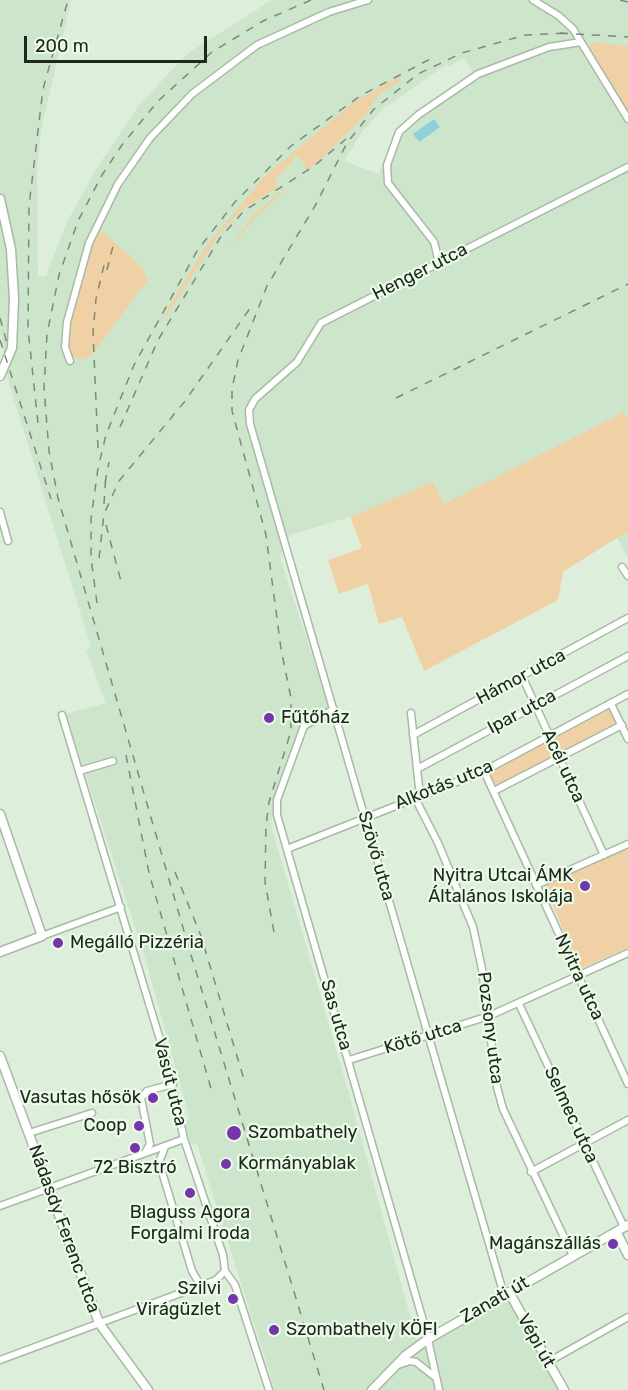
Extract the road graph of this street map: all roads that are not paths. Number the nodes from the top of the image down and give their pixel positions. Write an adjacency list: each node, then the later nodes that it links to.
1 (368, 0): 8 (street)
2 (533, 0): 3 (street)
3 (581, 42): 4 (street); 7 (street)
4 (628, 119)
5 (628, 167): 7 (street, Henger utca)
6 (0, 199): 9 (street)
7 (433, 266): 10 (street, Henger utca)
8 (70, 361)
9 (0, 376)
10 (248, 416): 21 (street, Szövő utca)
11 (0, 512): 12 (street)
12 (8, 541)
13 (622, 567): 14 (street)
14 (628, 576)
15 (628, 618): 17 (street, Hámor utca)
16 (628, 656): 20 (street, Ipar utca)
17 (522, 676): 20 (street, Acél utca); 25 (street, Hámor utca)
18 (628, 694): 19 (street, Alkotás utca)
19 (611, 704): 24 (street); 26 (street, Alkotás utca)
20 (535, 705): 26 (street, Acél utca); 30 (street, Ipar utca)
21 (334, 710): 36 (street, Szövő utca); 38 (street, Sas utca)
22 (411, 713): 25 (street)
23 (62, 715): 31 (street, Vasút utca)
24 (622, 725): 27 (street); 28 (street, Alkotás utca)
25 (413, 735): 30 (street)
26 (549, 736): 28 (street, Acél utca); 32 (street, Alkotás utca)
27 (628, 739)
28 (559, 757): 33 (street, Alkotás utca); 39 (street, Acél utca)
29 (113, 761): 31 (street)
30 (417, 769): 34 (street)
31 (80, 771): 41 (street, Vasút utca)
32 (484, 771): 33 (street, Nyitra utca); 34 (street, Alkotás utca)
33 (494, 791): 40 (street, Nyitra utca)
34 (418, 798): 36 (street, Alkotás utca); 47 (street, Pozsony utca)
35 (0, 814): 42 (street)
36 (364, 817): 38 (street, Alkotás utca); 48 (street, Szövő utca)
37 (628, 844): 39 (street)
38 (287, 849): 50 (street, Sas utca)
39 (604, 855): 40 (street)
40 (536, 885): 45 (street, Nyitra utca)
41 (121, 907): 42 (street); 51 (street, Vasút utca)
42 (42, 936): 43 (street)
43 (0, 952)
44 (628, 953): 45 (street, Kötő utca)
45 (578, 974): 46 (street, Kötő utca); 52 (street, Nyitra utca)
46 (519, 1004): 47 (street, Kötő utca); 57 (street, Selmec utca)
47 (489, 1016): 48 (street, Kötő utca); 61 (street, Pozsony utca)
48 (428, 1036): 50 (street, Kötő utca); 70 (street, Szövő utca)
49 (0, 1058): 55 (street, Nádasdy Ferenc utca)
50 (349, 1060): 73 (street, Sas utca)
51 (173, 1084): 56 (street, Vasút utca); 59 (street)
52 (628, 1084)
53 (92, 1113): 55 (street)
54 (628, 1120): 57 (street)
55 (29, 1133): 62 (street, Nádasdy Ferenc utca)
56 (184, 1139): 58 (street); 68 (street, Vasút utca)
57 (584, 1143): 61 (street); 64 (street, Selmec utca)
58 (165, 1146): 59 (street); 60 (street)
59 (146, 1153): 60 (street); 62 (street)
60 (159, 1162): 69 (street)
61 (531, 1172): 67 (street, Pozsony utca)
62 (50, 1189): 63 (street); 72 (street, Nádasdy Ferenc utca)
63 (0, 1206)
64 (626, 1226): 65 (street, Zanati út)
65 (617, 1234): 66 (street); 67 (street, Zanati út)
66 (628, 1254)
67 (573, 1256): 70 (street, Zanati út)
68 (225, 1271): 69 (street); 79 (street, Vasút utca)
69 (201, 1286): 72 (street)
70 (506, 1294): 73 (street, Zanati út); 75 (street, Vépi út)
71 (628, 1317): 75 (street)
72 (99, 1323): 74 (street); 78 (street, Nádasdy Ferenc utca)
73 (428, 1339): 76 (street, Zanati út); 77 (street, Sas utca)
74 (0, 1360)
75 (548, 1362): 82 (street, Vépi út)
76 (394, 1366): 77 (street); 80 (street, Zanati út)
77 (436, 1378): 81 (street, Sas utca)
78 (148, 1390)
79 (269, 1390)
80 (372, 1390)
81 (439, 1390)
82 (564, 1390)

